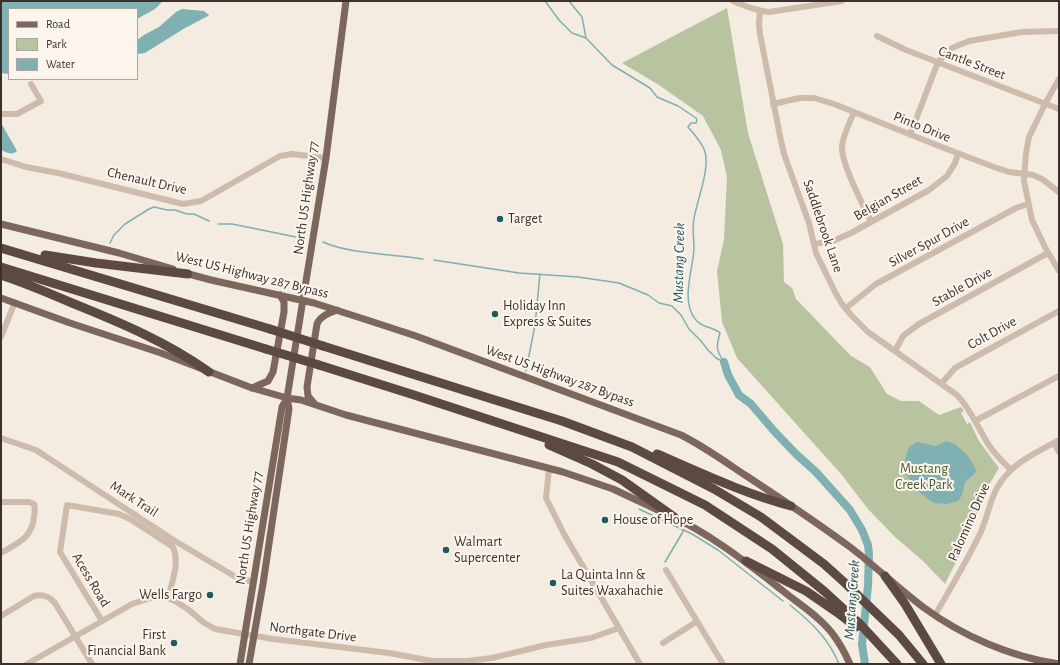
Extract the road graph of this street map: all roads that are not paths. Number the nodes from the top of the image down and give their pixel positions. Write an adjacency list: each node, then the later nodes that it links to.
1 (346, 1): 20 (main road, North US Highway 77)
2 (733, 1): 6 (street)
3 (796, 1): 5 (street)
4 (842, 1): 5 (street)
5 (796, 9): 6 (street)
6 (760, 12): 12 (street, Saddlebrook Lane)
7 (1059, 31): 9 (street)
8 (877, 36): 9 (street, Cantle Street)
9 (938, 62): 13 (street, Cantle Street); 17 (street)
10 (1059, 79): 13 (street)
11 (31, 84): 16 (street)
12 (773, 104): 15 (street, Pinto Drive); 27 (street, Saddlebrook Lane)
13 (1045, 104): 14 (street, Cantle Street); 21 (street)
14 (1059, 109)
15 (854, 112): 17 (street, Pinto Drive); 24 (street)
16 (1, 114)
17 (910, 135): 18 (street, Pinto Drive)
18 (958, 154): 21 (street, Pinto Drive); 24 (street, Belgian Street)
19 (1, 158): 20 (street, Chenault Drive)
20 (326, 158): 36 (main road, North US Highway 77)
21 (1024, 174): 22 (street, Pinto Drive); 23 (street)
22 (1059, 192)
23 (1028, 204): 29 (street); 38 (street, Silver Spur Drive)
24 (871, 221): 27 (street, Belgian Street)
25 (1, 224): 33 (main road, West US Highway 287 Bypass)
26 (1, 244): 33 (highway)
27 (814, 244): 38 (street, Saddlebrook Lane)
28 (1, 248): 53 (highway, bridge)
29 (1048, 253): 31 (street); 42 (street, Stable Drive)
30 (1, 267): 50 (highway, bridge)
31 (1059, 272)
32 (1, 274): 43 (highway)
33 (188, 274): 34 (main road, West US Highway 287 Bypass)
34 (280, 295): 36 (main road, West US Highway 287 Bypass); 46 (main road)
35 (1, 298): 37 (main road)
36 (303, 301): 39 (main road, West US Highway 287 Bypass); 47 (main road, North US Highway 77)
37 (15, 302): 41 (street); 43 (main road)
38 (846, 308): 42 (street, Saddlebrook Lane)
39 (337, 310): 48 (main road); 58 (main road, West US Highway 287 Bypass)
40 (1059, 311): 45 (street, Colt Drive)
41 (1, 337)
42 (895, 351): 45 (street, Saddlebrook Lane)
43 (209, 372): 46 (main road)
44 (1059, 376): 49 (street)
45 (942, 383): 49 (street, Saddlebrook Lane)
46 (252, 388): 47 (main road)
47 (287, 398): 48 (main road); 60 (main road, North US Highway 77); 61 (main road, North US Highway 77)
48 (317, 404): 55 (main road)
49 (975, 421): 56 (street, Saddlebrook Lane)
50 (519, 430): 59 (highway); 68 (highway)
51 (1, 438): 66 (street, Mark Trail)
52 (1057, 442): 54 (street); 56 (street, Palomino Drive)
53 (622, 444): 58 (highway); 85 (highway)
54 (1059, 452)
55 (549, 469): 59 (main road); 73 (street)
56 (1011, 470): 69 (street, Palomino Drive)
57 (1, 502): 62 (street)
58 (791, 506): 65 (main road, West US Highway 287 Bypass)
59 (674, 517): 63 (main road)
60 (260, 544): 61 (main road); 66 (main road, North US Highway 77)
61 (268, 547): 74 (main road, North US Highway 77)
62 (1, 553)
63 (746, 561): 68 (highway); 83 (main road)
64 (666, 570): 72 (street)
65 (883, 574): 69 (main road, West US Highway 287 Bypass); 86 (highway)
66 (253, 582): 74 (main road, North US Highway 77)
67 (168, 598): 71 (street, Northgate Drive); 71 (street, Acess Road); 74 (street, Northgate Drive)
68 (844, 613): 84 (highway)
69 (935, 614): 87 (main road, West US Highway 287 Bypass)
70 (1, 616): 75 (street)
71 (102, 620): 75 (street, Northgate Drive)
72 (696, 622): 76 (street); 82 (street)
73 (619, 628): 74 (street, Northgate Drive); 81 (street)
74 (250, 635): 79 (main road, North US Highway 77); 80 (main road, North US Highway 77)
75 (75, 636): 77 (street, Northgate Drive); 78 (street)
76 (663, 643)
77 (27, 664)
78 (92, 664)
79 (240, 664)
80 (249, 664)
81 (640, 664)
82 (722, 664)
83 (850, 664)
84 (897, 664)
85 (923, 664)
86 (941, 664)
87 (1059, 664)

